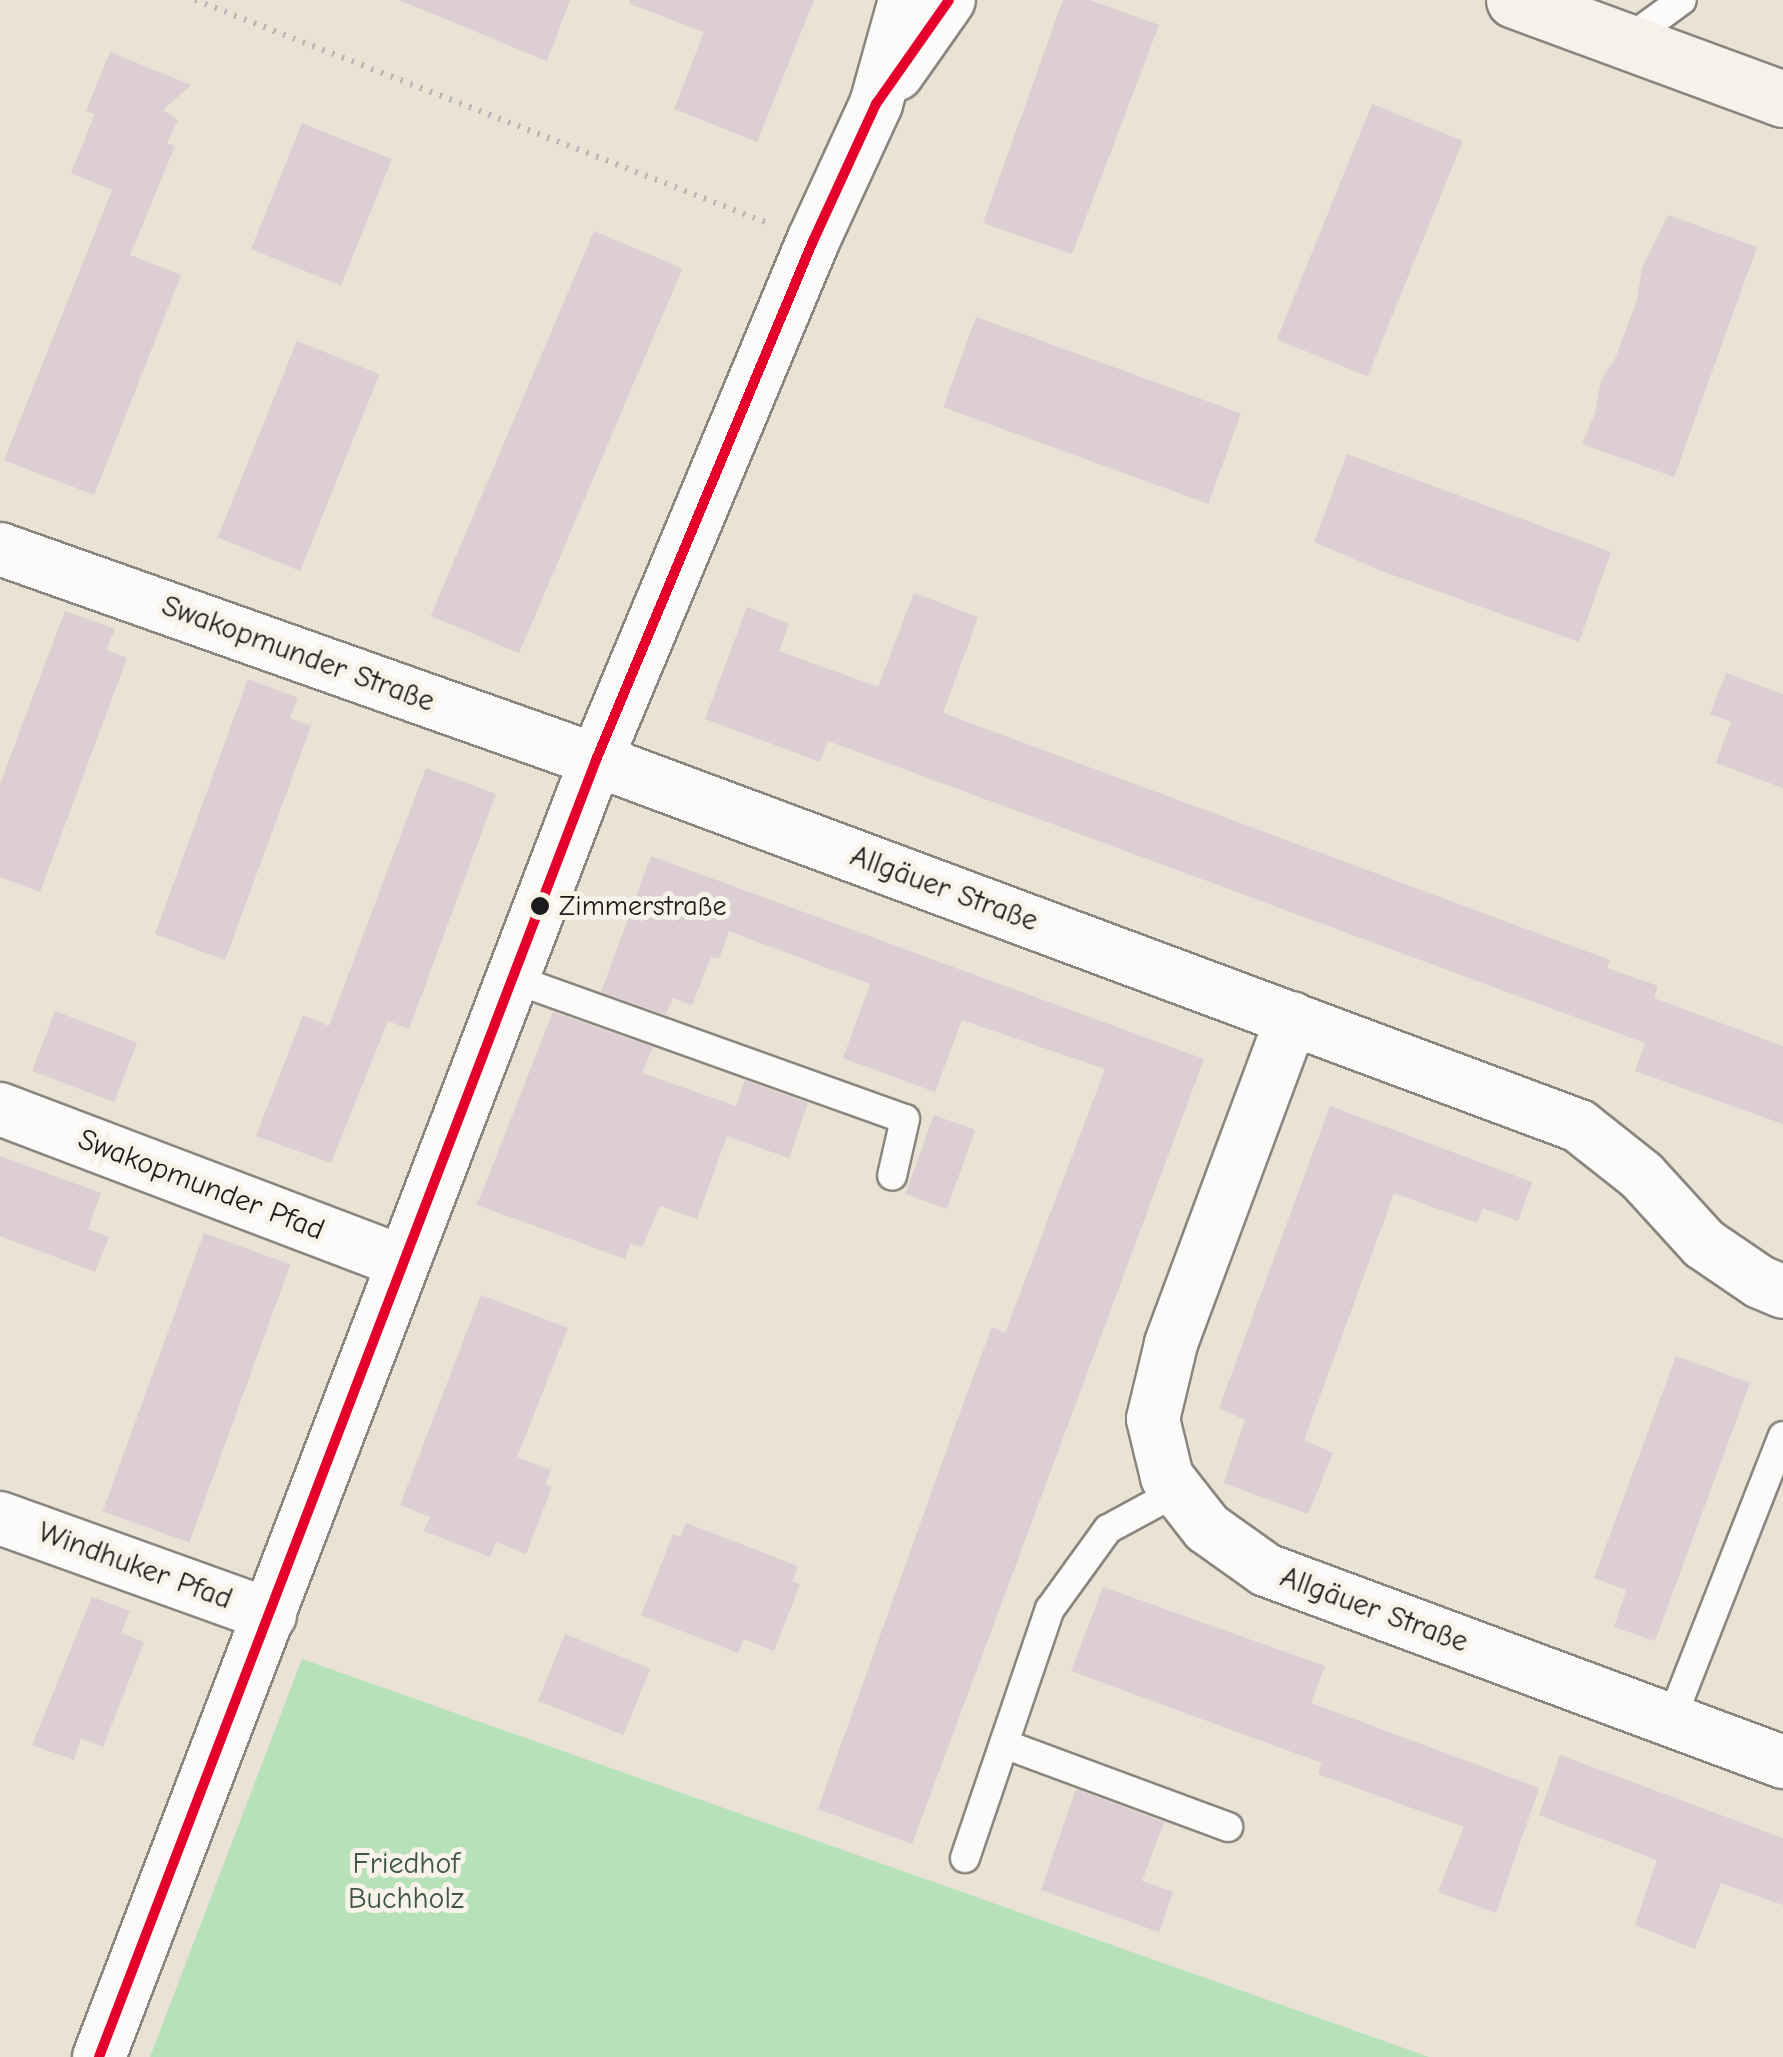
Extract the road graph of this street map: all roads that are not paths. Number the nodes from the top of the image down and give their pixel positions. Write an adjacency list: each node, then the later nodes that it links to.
1 (905, 0): 7 (street)
2 (949, 0): 7 (street)
3 (1514, 0): 5 (main road)
4 (1682, 0): 5 (lane)
5 (1626, 41): 6 (main road)
6 (1783, 99)
7 (876, 104): 9 (street)
8 (0, 548): 9 (street, Swakopmunder Straße)
9 (596, 760): 10 (street); 11 (street, Allgäuer Straße)
10 (511, 978): 13 (lane); 14 (street)
11 (1292, 1018): 15 (street, Allgäuer Straße); 17 (street, Allgäuer Straße)
12 (0, 1109): 14 (street, Swakopmunder Pfad)
13 (892, 1176)
14 (402, 1261): 19 (street)
15 (1783, 1292)
16 (1783, 1436): 20 (lane)
17 (1178, 1491): 20 (street, Allgäuer Straße); 21 (lane)
18 (0, 1518): 19 (street, Windhuker Pfad)
19 (270, 1615): 25 (street)
20 (1671, 1720): 22 (street, Allgäuer Straße)
21 (1004, 1744): 23 (lane); 24 (lane)
22 (1783, 1762)
23 (1228, 1827)
24 (966, 1858)
25 (99, 2057)

